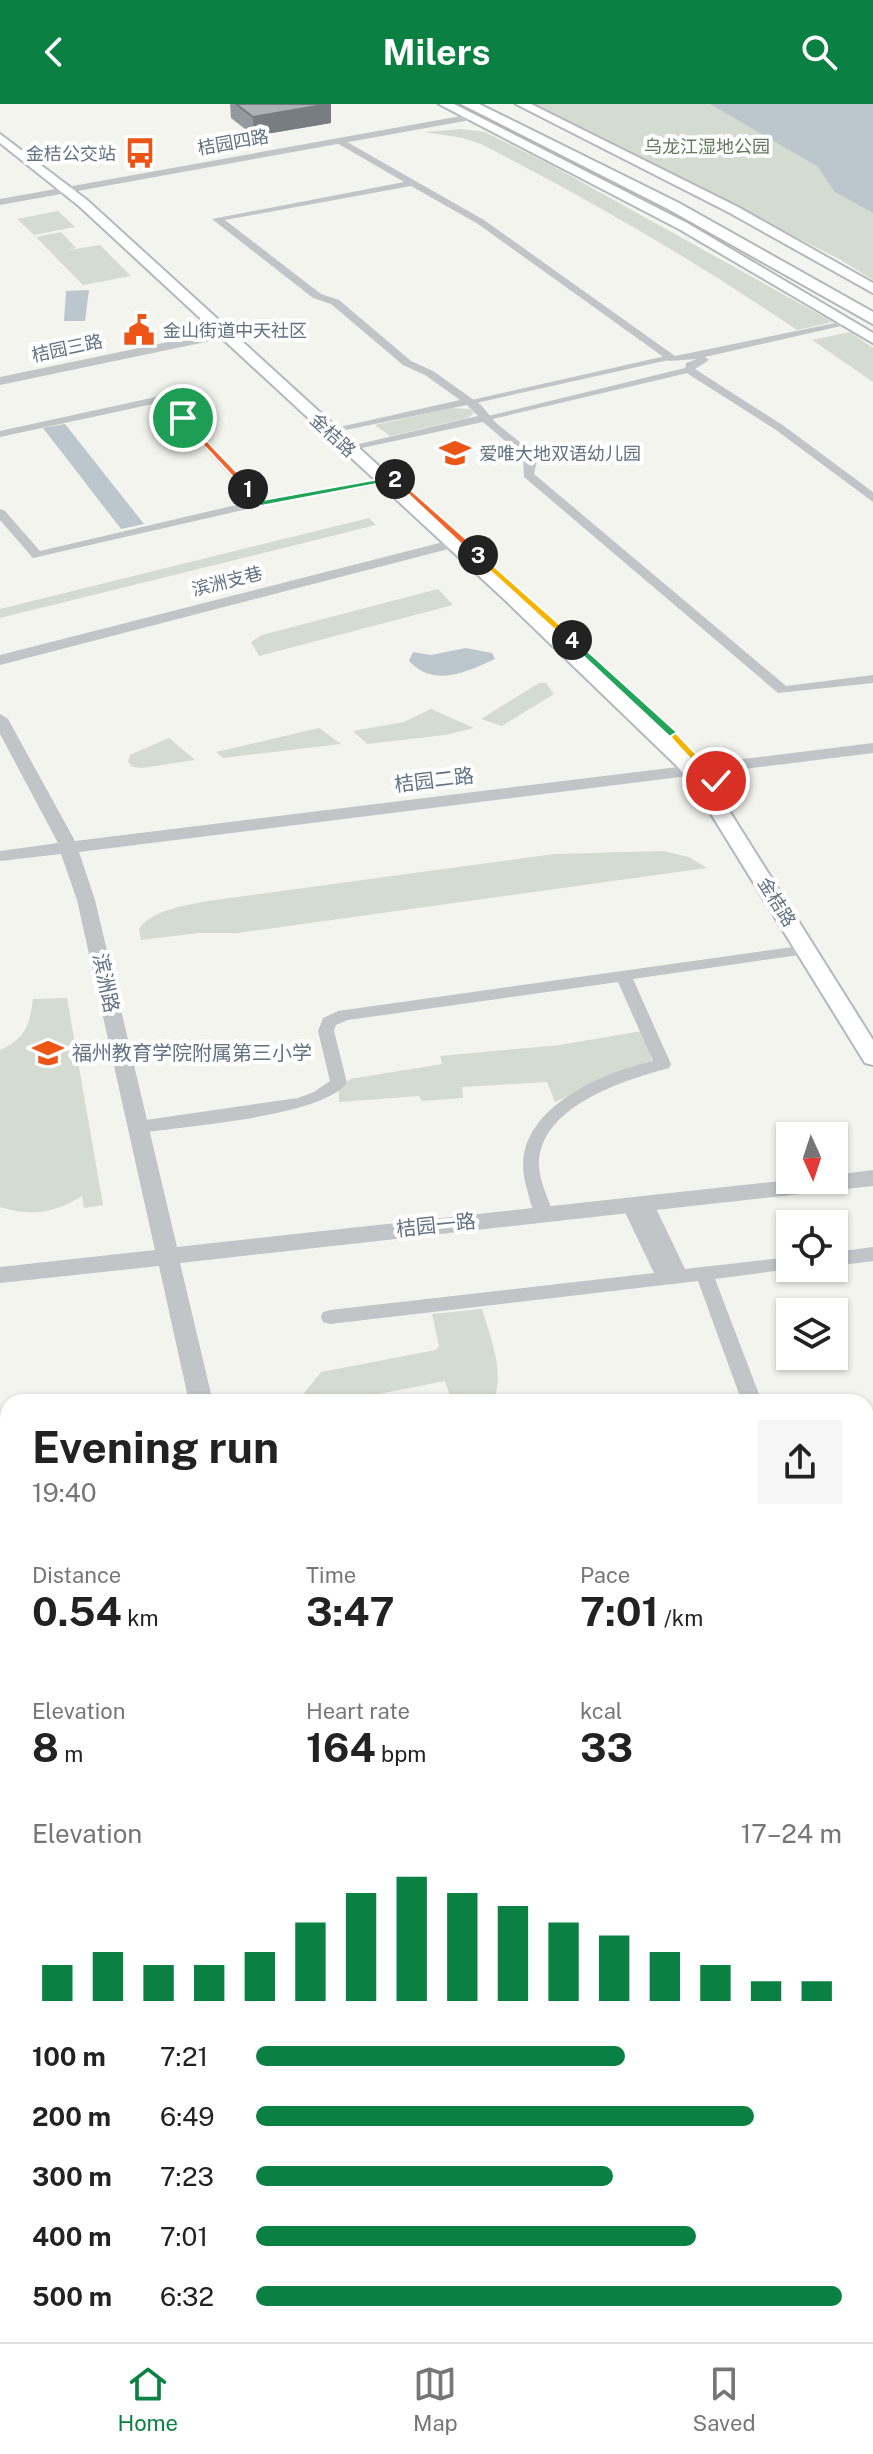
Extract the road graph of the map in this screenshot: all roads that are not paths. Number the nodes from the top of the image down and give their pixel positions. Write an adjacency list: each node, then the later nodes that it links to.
1 (445, 104): 4 (main road)
2 (494, 104): 12 (highway)
3 (522, 104): 11 (main road)
4 (470, 110): 7 (street, 桔园四路); 13 (highway); 14 (main road)
5 (0, 129): 9 (main road)
6 (0, 137): 9 (main road, 金桔路)
7 (340, 141): 8 (street); 9 (street, 桔园四路)
8 (412, 183): 17 (street); 25 (street)
9 (72, 189): 10 (street, 桔园四路); 15 (main road, 金桔路)
10 (0, 202)
11 (873, 289)
12 (873, 303)
13 (873, 319)
14 (849, 324): 16 (main road); 17 (street); 19 (street)
15 (230, 333): 22 (street, 桔园三路); 28 (main road, 金桔路)
16 (873, 339)
17 (670, 357): 18 (street)
18 (650, 362): 20 (street); 21 (street)
19 (689, 370): 20 (street); 32 (street)
20 (668, 375): 24 (street)
21 (581, 377): 23 (street); 24 (street)
22 (0, 381)
23 (514, 391): 25 (street); 26 (street)
24 (599, 391): 26 (street)
25 (467, 402): 27 (street); 28 (street)
26 (534, 406): 27 (street)
27 (484, 418): 30 (street); 37 (street)
28 (336, 430): 30 (main road, 金桔路)
29 (0, 434): 33 (street)
30 (354, 447): 31 (main road, 金桔路)
31 (390, 480): 33 (street); 35 (main road, 金桔路)
32 (873, 498)
33 (261, 503): 34 (street)
34 (0, 513)
35 (457, 542): 36 (street, 滨洲支巷); 41 (main road, 金桔路)
36 (0, 660)
37 (873, 679)
38 (5, 737): 42 (street, 滨洲路)
39 (873, 742): 41 (street, 桔园二路)
40 (873, 748): 41 (street, 桔园二路)
41 (696, 766): 42 (street, 桔园二路); 45 (main road, 金桔路); 47 (main road)
42 (67, 843): 43 (street, 桔园二路); 44 (street, 桔园二路); 49 (street, 滨洲路)
43 (0, 846)
44 (0, 856)
45 (807, 950): 46 (street); 48 (main road, 金桔路)
46 (623, 975): 49 (street); 52 (street)
47 (873, 1032)
48 (873, 1058)
49 (139, 1127): 54 (street, 滨洲路)
50 (873, 1178): 51 (street, 桔园一路)
51 (637, 1203): 52 (street, 桔园一路); 59 (street)
52 (544, 1213): 54 (street, 桔园一路)
53 (873, 1254): 55 (street)
54 (167, 1256): 58 (street, 桔园一路); 61 (street, 滨洲路)
55 (848, 1257)
56 (776, 1266): 57 (street)
57 (704, 1274): 59 (street); 62 (street)
58 (0, 1275)
59 (673, 1278): 60 (street)
60 (330, 1317)
61 (199, 1394)
62 (749, 1394)

